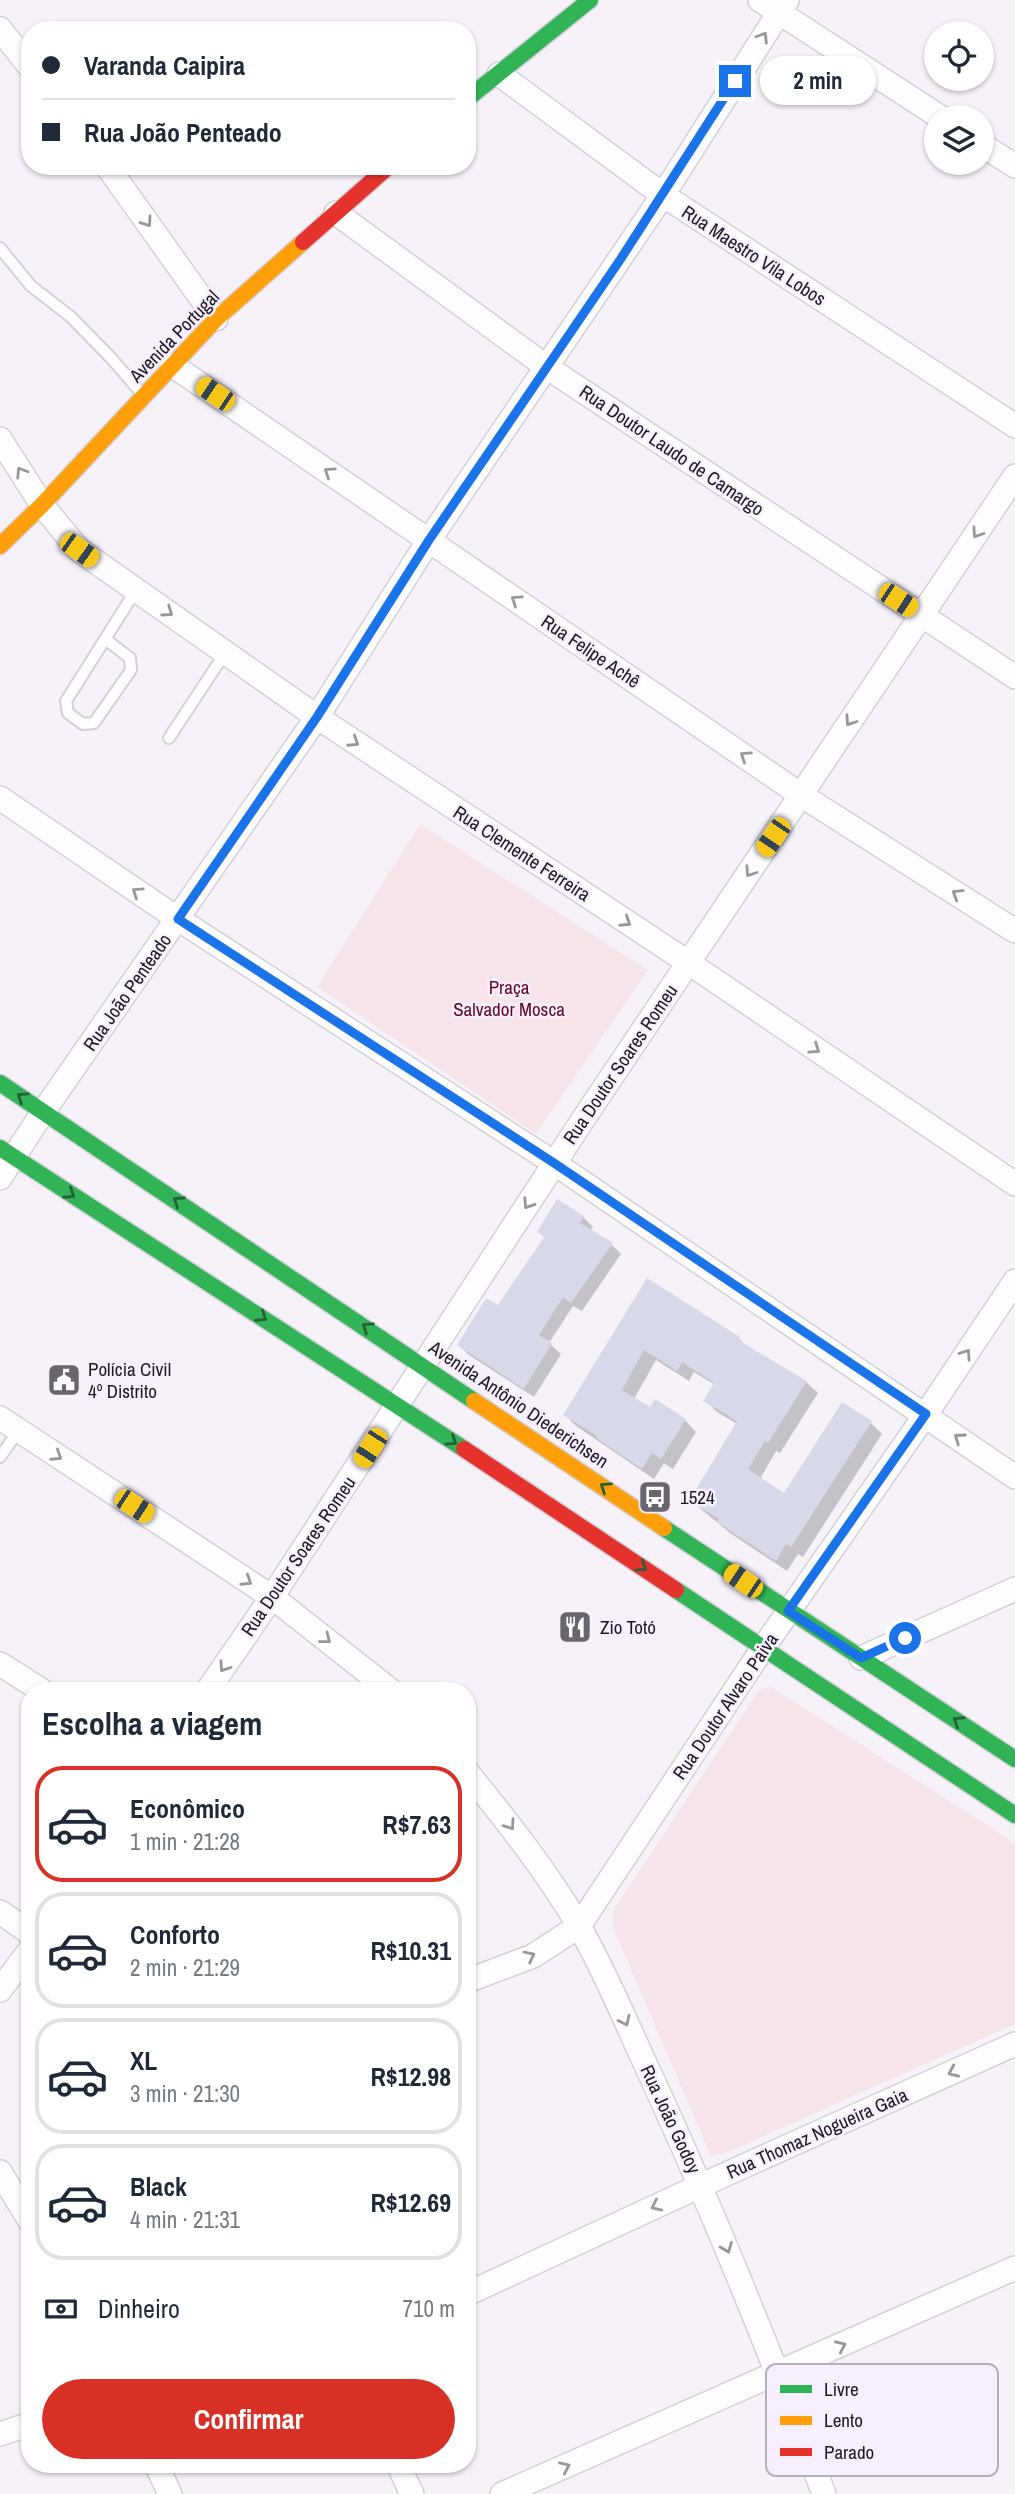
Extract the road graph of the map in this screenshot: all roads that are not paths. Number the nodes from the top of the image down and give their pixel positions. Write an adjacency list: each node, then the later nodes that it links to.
1 (590, 0): 5 (main road)
2 (775, 4): 7 (street); 12 (street, Rua João Penteado, one-way to 2)
3 (0, 29): 4 (street)
4 (21, 56)
5 (499, 74): 6 (main road); 12 (street, Rua Maestro Vila Lobos)
6 (476, 92)
7 (924, 106)
8 (994, 153): 9 (street)
9 (1015, 166)
10 (113, 175): 15 (street, one-way to 15)
11 (379, 175): 13 (main road, Avenida Portugal)
12 (663, 195): 17 (street, Rua João Penteado); 19 (street, Rua Maestro Vila Lobos)
13 (336, 213): 15 (main road, Avenida Portugal); 17 (street, Rua Doutor Laudo de Camargo)
14 (0, 248): 18 (lane)
15 (216, 319): 16 (main road, Avenida Portugal)
16 (172, 365): 18 (main road, Avenida Portugal); 23 (street, Rua Felipe Achê, one-way to 16)
17 (548, 368): 23 (street, Rua João Penteado); 26 (street, Rua Doutor Laudo de Camargo)
18 (144, 396): 22 (main road, Avenida Portugal)
19 (1015, 426)
20 (0, 439): 22 (street, one-way to 20)
21 (1015, 476): 26 (street, Rua Doutor Soares Romeu, one-way to 26)
22 (42, 505): 24 (main road, Avenida Portugal); 25 (street, Rua Clemente Ferreira)
23 (429, 540): 30 (street, Rua João Penteado); 32 (street, Rua Felipe Achê, one-way to 23)
24 (1, 544)
25 (135, 590): 27 (lane); 28 (street, Rua Clemente Ferreira, one-way to 28)
26 (921, 615): 29 (street, Rua Doutor Laudo de Camargo); 32 (street, Rua Doutor Soares Romeu, one-way to 32)
27 (105, 639): 27 (lane)
28 (225, 653): 30 (street, Rua Clemente Ferreira); 31 (lane)
29 (1015, 677)
30 (317, 717): 34 (street, Rua João Penteado); 36 (street, Rua Clemente Ferreira, one-way to 36)
31 (169, 738)
32 (801, 795): 35 (street, Rua Felipe Achê, one-way to 32); 36 (street, Rua Doutor Soares Romeu, one-way to 36)
33 (0, 798): 34 (street, one-way to 33)
34 (178, 919): 38 (street, Rua João Penteado); 40 (street)
35 (1015, 931)
36 (688, 963): 40 (street, Rua Doutor Soares Romeu); 42 (street, Rua Clemente Ferreira, one-way to 42)
37 (0, 1083): 38 (main road, Avenida Antônio Diederichsen, one-way to 37)
38 (43, 1112): 39 (street, Rua João Penteado); 44 (main road, Avenida Antônio Diederichsen, one-way to 38)
39 (6, 1152): 41 (street, Rua João Penteado); 45 (main road, one-way to 45)
40 (554, 1163): 44 (street, Rua Doutor Soares Romeu, one-way to 44); 46 (street)
41 (0, 1178)
42 (1015, 1184)
43 (1015, 1281): 46 (street, Rua Doutor Alvaro Paiva, one-way to 43)
44 (424, 1365): 45 (street, Rua Doutor Soares Romeu); 52 (main road, Avenida Antônio Diederichsen, one-way to 44)
45 (398, 1405): 51 (street, Rua Doutor Soares Romeu); 53 (main road, one-way to 53)
46 (926, 1414): 49 (street, one-way to 46); 52 (street, Rua Doutor Alvaro Paiva)
47 (9, 1424): 48 (lane); 51 (street, one-way to 51)
48 (0, 1457)
49 (1015, 1477)
50 (1015, 1589): 54 (street)
51 (272, 1597): 57 (street, Rua Doutor Soares Romeu, one-way to 57); 58 (street, one-way to 58)
52 (788, 1611): 53 (street, Rua Doutor Alvaro Paiva); 54 (main road, Avenida Antônio Diederichsen)
53 (763, 1648): 61 (main road); 63 (street, Rua Doutor Alvaro Paiva)
54 (861, 1658): 59 (main road, Avenida Antônio Diederichsen, one-way to 54)
55 (0, 1664): 56 (street)
56 (28, 1682)
57 (214, 1682)
58 (380, 1682)
59 (1015, 1759)
60 (476, 1783): 63 (street, Rua João Godoy, one-way to 63)
61 (1015, 1815)
62 (0, 1912): 64 (street)
63 (579, 1926): 66 (street, Rua Doutor Alvaro Paiva, one-way to 63); 70 (street, Rua João Godoy, one-way to 70)
64 (21, 1927)
65 (21, 1962): 67 (street)
66 (476, 1978)
67 (0, 1990)
68 (1015, 2044): 70 (street, Rua Thomaz Nogueira Gaia, one-way to 70)
69 (0, 2172): 71 (street)
70 (702, 2185): 73 (street, Rua Thomaz Nogueira Gaia, one-way to 73); 74 (street, Rua João Godoy, one-way to 74)
71 (21, 2206)
72 (1015, 2268): 75 (street, one-way to 72)
73 (476, 2290)
74 (775, 2364)
75 (801, 2364)
76 (766, 2380): 84 (street, one-way to 76)
77 (21, 2427): 78 (street)
78 (0, 2434)
79 (160, 2473): 82 (street)
80 (402, 2473): 83 (street)
81 (817, 2476): 85 (street, Rua João Godoy)
82 (170, 2494)
83 (412, 2494)
84 (502, 2494)
85 (824, 2494)

